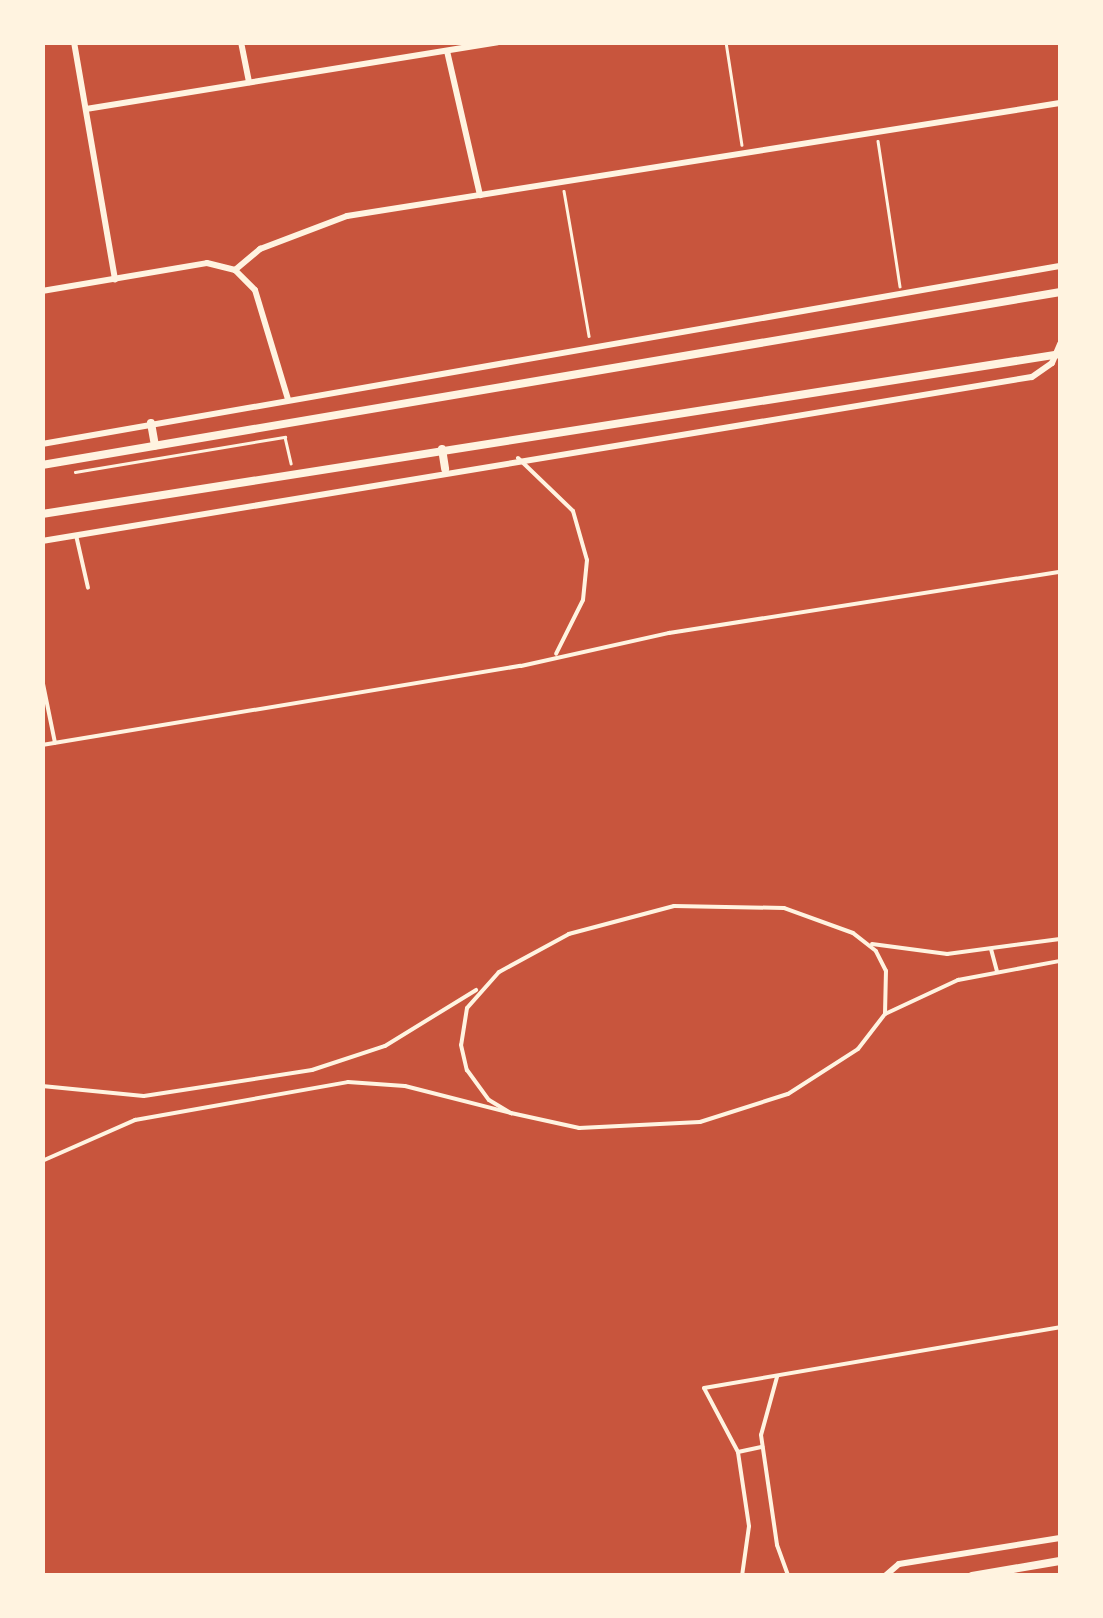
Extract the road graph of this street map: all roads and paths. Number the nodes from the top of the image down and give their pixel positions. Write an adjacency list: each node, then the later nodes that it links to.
1 (74, 42): 8 (street)
2 (241, 42): 6 (street)
3 (498, 42): 5 (street)
4 (726, 42): 10 (path)
5 (447, 51): 6 (street); 12 (street)
6 (249, 82): 8 (street)
7 (1060, 102): 9 (street)
8 (86, 109): 15 (street)
9 (877, 134): 10 (street); 17 (path)
10 (744, 156): 11 (street)
11 (563, 185): 12 (street); 20 (path)
12 (480, 195): 14 (street)
13 (1060, 266): 17 (street)
14 (235, 270): 15 (street); 22 (street)
15 (115, 279): 16 (street)
16 (42, 291)
17 (901, 294): 20 (street)
18 (1058, 295): 25 (street)
19 (1060, 344): 21 (street)
20 (591, 349): 22 (street)
21 (1057, 353): 26 (street); 27 (street)
22 (288, 399): 23 (street)
23 (150, 423): 24 (street); 25 (street)
24 (42, 444)
25 (155, 446): 28 (street)
26 (442, 450): 30 (street); 31 (street)
27 (518, 458): 30 (street); 37 (lane)
28 (74, 460): 29 (street); 31 (path)
29 (42, 465)
30 (446, 470): 33 (street)
31 (293, 474): 32 (street)
32 (42, 514)
33 (76, 536): 34 (street); 36 (lane)
34 (42, 541)
35 (1060, 572): 37 (lane)
36 (88, 588)
37 (556, 654): 39 (lane)
38 (42, 679): 39 (lane)
39 (55, 743): 40 (lane)
40 (42, 745)
41 (1060, 939): 43 (lane)
42 (868, 943): 43 (lane); 46 (lane); 47 (lane)
43 (991, 949): 45 (lane)
44 (1060, 961): 45 (lane)
45 (997, 971): 47 (lane)
46 (480, 987): 48 (lane); 49 (lane)
47 (885, 1014): 49 (lane)
48 (42, 1086)
49 (510, 1113): 50 (lane)
50 (42, 1160)
51 (1060, 1327): 52 (lane)
52 (777, 1376): 53 (lane); 54 (lane)
53 (762, 1448): 54 (lane); 58 (lane)
54 (738, 1452): 57 (lane)
55 (1060, 1538): 59 (street)
56 (1060, 1561): 60 (street)
57 (742, 1576)
58 (788, 1576)
59 (885, 1576)
60 (972, 1576)

